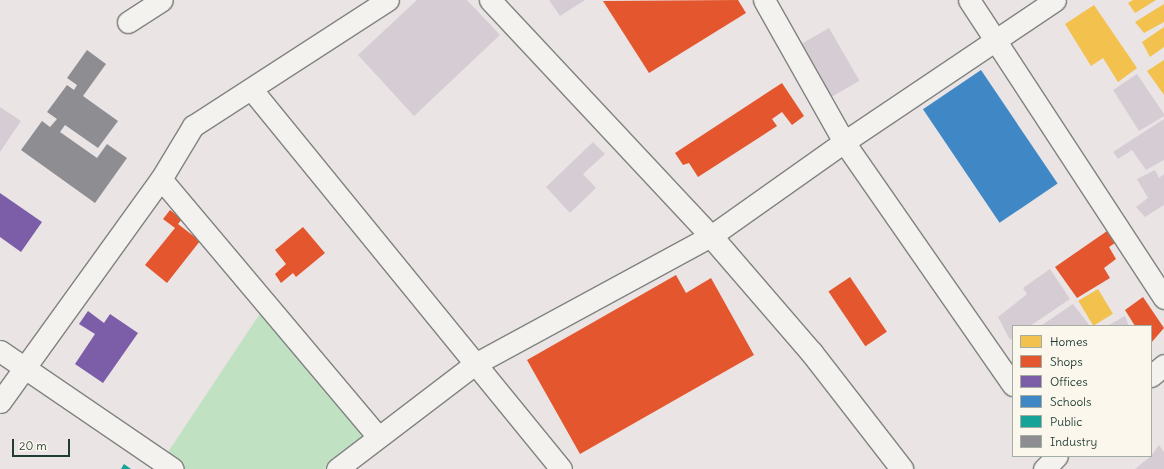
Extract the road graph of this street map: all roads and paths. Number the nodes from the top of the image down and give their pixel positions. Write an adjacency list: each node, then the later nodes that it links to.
1 (162, 0): 7 (street)
2 (388, 0): 9 (street)
3 (490, 0): 12 (street)
4 (764, 0): 10 (street)
5 (969, 0): 8 (street)
6 (1055, 0): 8 (street)
7 (128, 22)
8 (995, 42): 10 (street); 13 (street)
9 (252, 90): 11 (street); 15 (street)
10 (844, 142): 12 (street); 19 (street)
11 (161, 179): 17 (street); 21 (street)
12 (711, 236): 15 (street); 26 (street)
13 (1164, 298)
14 (0, 350): 17 (street)
15 (475, 364): 21 (street); 25 (street)
16 (1164, 364): 18 (street)
17 (24, 368): 20 (street); 23 (street)
18 (1152, 375)
19 (1012, 384)
20 (0, 402)
21 (378, 437): 24 (street)
22 (1056, 457): 27 (street)
23 (174, 469)
24 (337, 469)
25 (561, 469)
26 (902, 469)
27 (1044, 469)

